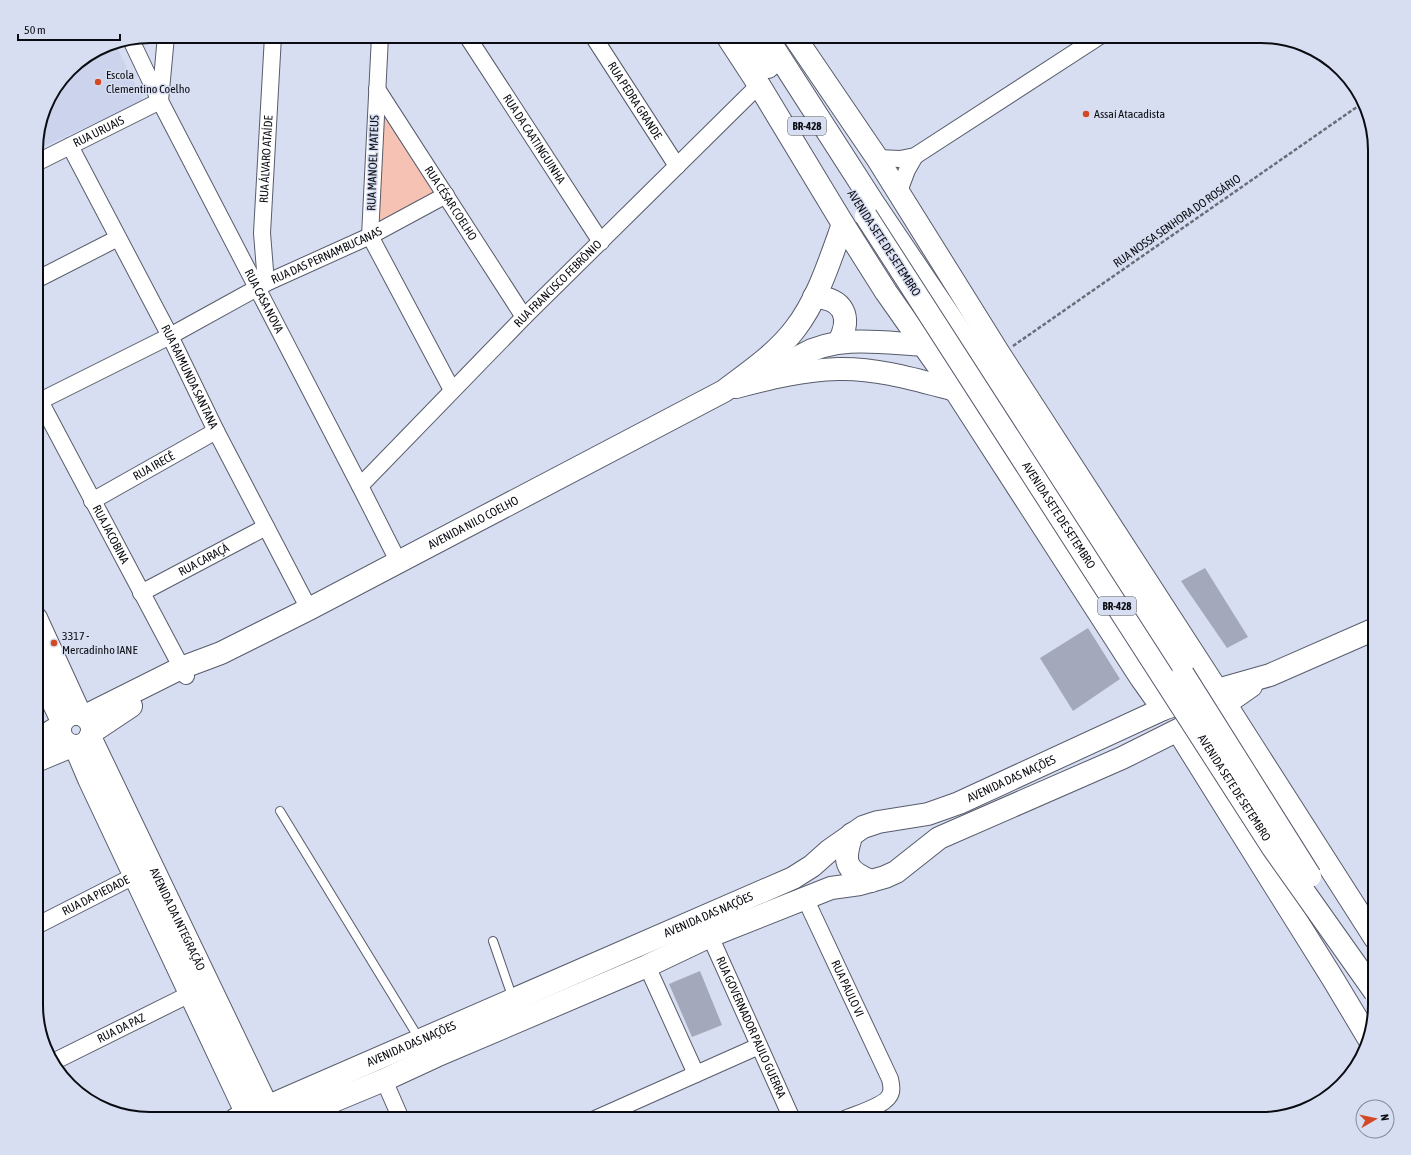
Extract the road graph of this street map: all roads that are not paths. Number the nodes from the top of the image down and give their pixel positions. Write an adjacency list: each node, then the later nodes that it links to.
1 (165, 43): 14 (street)
2 (273, 43): 28 (street, RUA ÁLVARO ATAÍDE)
3 (379, 43): 13 (street, RUA MANOEL MATEUS)
4 (472, 43): 26 (street, RUA DA CAATINGUINHA)
5 (598, 43): 19 (street, RUA PEDRA GRANDE)
6 (732, 43): 12 (main road, AVENIDA SETE DE SETEMBRO)
7 (753, 43): 22 (main road, AVENIDA SETE DE SETEMBRO / BR-428)
8 (770, 43): 22 (main road, AVENIDA SETE DE SETEMBRO / BR-428)
9 (799, 43): 17 (main road)
10 (1089, 43): 16 (street)
11 (133, 44): 14 (street, RUA CASA NOVA)
12 (758, 84): 19 (street, RUA FRANCISCO FEBRÔNIO); 23 (main road, AVENIDA SETE DE SETEMBRO)
13 (376, 89): 21 (street, RUA CÉSAR COELHO); 24 (street, RUA MANOEL MATEUS)
14 (160, 101): 15 (street, RUA URUAIS); 28 (street, RUA CASA NOVA)
15 (70, 146): 18 (street, RUA URUAIS); 25 (street, RUA RAIMUNDA SANTANA)
16 (915, 156): 17 (street); 20 (street)
17 (877, 158): 20 (main road)
18 (43, 160)
19 (677, 166): 26 (street, RUA FRANCISCO FEBRÔNIO)
20 (898, 194): 53 (main road)
21 (446, 195): 24 (street, RUA DAS PERNAMBUCANAS); 30 (street, RUA CÉSAR COELHO)
22 (870, 210): 34 (main road, AVENIDA SETE DE SETEMBRO / BR-428, bridge); 69 (main road, AVENIDA SETE DE SETEMBRO / BR-428, bridge)
23 (843, 224): 29 (main road); 33 (main road, AVENIDA SETE DE SETEMBRO)
24 (370, 236): 28 (street, RUA DAS PERNAMBUCANAS); 36 (street)
25 (118, 238): 27 (street); 31 (street, RUA RAIMUNDA SANTANA)
26 (601, 242): 30 (street, RUA FRANCISCO FEBRÔNIO)
27 (43, 276)
28 (262, 285): 31 (street, RUA DAS PERNAMBUCANAS); 42 (street, RUA CASA NOVA)
29 (814, 297): 32 (main road); 38 (main road)
30 (524, 317): 36 (street, RUA FRANCISCO FEBRÔNIO)
31 (170, 336): 39 (street, RUA DAS PERNAMBUCANAS); 41 (street, RUA RAIMUNDA SANTANA)
32 (839, 342): 33 (main road); 35 (main road)
33 (923, 345): 34 (main road); 37 (main road, AVENIDA SETE DE SETEMBRO)
34 (953, 351): 71 (main road, AVENIDA SETE DE SETEMBRO / BR-428, bridge)
35 (773, 377): 37 (main road); 38 (main road)
36 (452, 390): 42 (street, RUA FRANCISCO FEBRÔNIO)
37 (955, 390): 52 (main road, AVENIDA SETE DE SETEMBRO)
38 (724, 391): 45 (main road, AVENIDA NILO COELHO)
39 (43, 400)
40 (43, 411): 43 (street, RUA JACOBINA)
41 (216, 431): 43 (street, RUA IRECÊ); 44 (street, RUA RAIMUNDA SANTANA)
42 (360, 486): 45 (street, RUA CASA NOVA)
43 (92, 501): 46 (street, RUA JACOBINA)
44 (266, 527): 46 (street, RUA CARAÇÁ); 47 (street, RUA RAIMUNDA SANTANA)
45 (398, 561): 47 (main road, AVENIDA NILO COELHO)
46 (141, 593): 50 (street, RUA JACOBINA)
47 (309, 608): 50 (main road, AVENIDA NILO COELHO)
48 (1368, 632): 53 (main road)
49 (43, 637): 56 (main road, AVENIDA DA INTEGRAÇÃO)
50 (184, 672): 56 (main road, AVENIDA NILO COELHO)
51 (43, 677): 56 (main road, AVENIDA DA INTEGRAÇÃO)
52 (1141, 678): 54 (main road, AVENIDA SETE DE SETEMBRO); 55 (main road)
53 (1222, 698): 54 (main road, AVENIDA DAS NAÇÕES); 57 (main road, AVENIDA DAS NAÇÕES); 66 (main road)
54 (1164, 709): 55 (main road, AVENIDA DAS NAÇÕES)
55 (1139, 720): 61 (main road, AVENIDA DAS NAÇÕES)
56 (77, 730): 58 (main road); 59 (main road); 62 (main road, AVENIDA DA INTEGRAÇÃO); 80 (main road, AVENIDA DA INTEGRAÇÃO)
57 (1168, 735): 63 (main road, AVENIDA DAS NAÇÕES); 74 (main road, AVENIDA SETE DE SETEMBRO)
58 (43, 738)
59 (43, 756)
60 (280, 811): 76 (lane)
61 (852, 834): 63 (main road); 73 (main road, AVENIDA DAS NAÇÕES)
62 (134, 876): 65 (street, RUA DA PIEDADE); 72 (main road, AVENIDA DA INTEGRAÇÃO)
63 (871, 881): 64 (main road, AVENIDA DAS NAÇÕES)
64 (805, 898): 67 (main road, AVENIDA DAS NAÇÕES); 87 (street, RUA PAULO VI)
65 (43, 922)
66 (1368, 927)
67 (710, 936): 70 (main road, AVENIDA DAS NAÇÕES); 75 (street, RUA GOVERNADOR PAULO GUERRA)
68 (493, 941): 73 (lane)
69 (1368, 963)
70 (647, 966): 73 (main road, AVENIDA DAS NAÇÕES); 78 (street)
71 (1368, 982)
72 (190, 994): 77 (street, RUA DA PAZ); 81 (main road, AVENIDA DA INTEGRAÇÃO)
73 (520, 1008): 76 (main road, AVENIDA DAS NAÇÕES)
74 (1364, 1031)
75 (759, 1046): 78 (street); 86 (street, RUA GOVERNADOR PAULO GUERRA)
76 (428, 1048): 79 (main road, AVENIDA DAS NAÇÕES); 80 (main road, AVENIDA DAS NAÇÕES)
77 (58, 1060)
78 (696, 1074): 85 (street)
79 (384, 1080): 83 (main road, AVENIDA DAS NAÇÕES); 84 (street)
80 (271, 1109): 82 (main road, AVENIDA DAS NAÇÕES)
81 (238, 1112)
82 (244, 1112)
83 (307, 1112)
84 (398, 1112)
85 (611, 1112)
86 (789, 1112)
87 (862, 1112)

